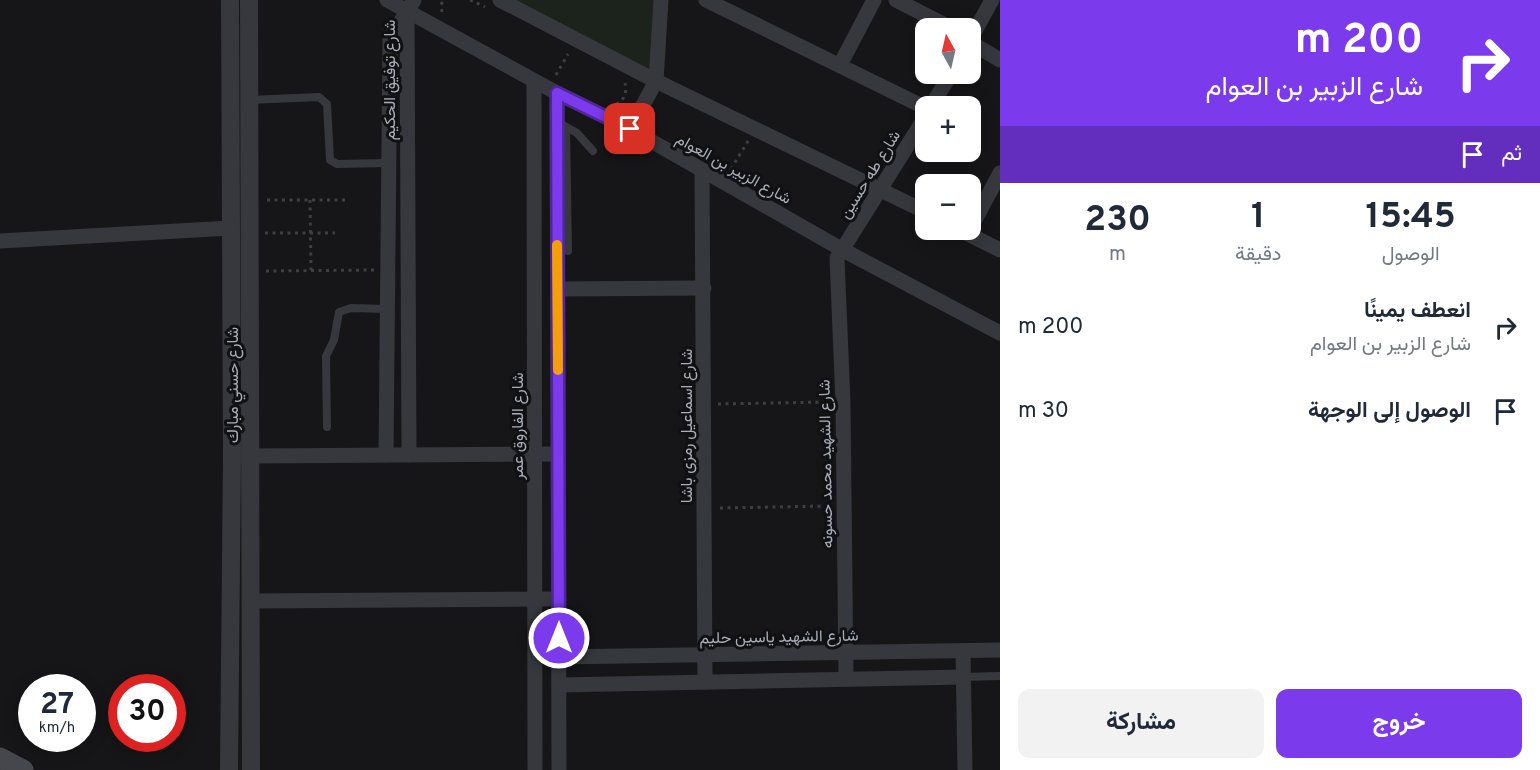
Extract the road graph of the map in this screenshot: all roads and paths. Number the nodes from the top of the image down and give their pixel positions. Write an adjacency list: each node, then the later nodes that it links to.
1 (231, 0): 42 (street, شارع حسني مبارك)
2 (249, 0): 23 (street, شارع حسني مبارك)
3 (387, 0): 11 (street, شارع الزبير بن العوام)
4 (443, 0): 13 (path)
5 (470, 0): 12 (path)
6 (661, 0): 21 (street)
7 (706, 0): 19 (street)
8 (874, 0): 19 (street)
9 (896, 0): 14 (street)
10 (992, 0): 15 (street)
11 (410, 5): 22 (street, شارع الزبير بن العوام); 31 (street, شارع توفيق الحكيم); 32 (street, شارع توفيق الحكيم)
12 (495, 5): 16 (street)
13 (444, 16)
14 (931, 18)
15 (981, 20)
16 (576, 40): 21 (street); 22 (path)
17 (981, 48): 18 (street)
18 (1000, 60)
19 (840, 66): 24 (street)
20 (621, 78): 25 (path)
21 (656, 81): 27 (street); 28 (street)
22 (546, 88): 26 (street); 27 (street, شارع الزبير بن العوام); 61 (street, شارع الفاروق عمر)
23 (249, 100): 32 (lane); 37 (street, شارع حسني مبارك)
24 (915, 103)
25 (612, 106)
26 (561, 125): 30 (lane); 49 (lane); 54 (street)
27 (630, 129): 33 (street, شارع الزبير بن العوام)
28 (755, 129): 35 (path); 36 (street)
29 (915, 134): 36 (street, شارع طه حسين)
30 (593, 151)
31 (407, 153): 32 (street); 56 (street, شارع توفيق الحكيم)
32 (388, 158): 50 (street, شارع توفيق الحكيم)
33 (702, 170): 35 (street, شارع الزبير بن العوام); 53 (street, شارع اسماعيل رمزى باشا)
34 (1000, 173): 40 (street)
35 (723, 182): 47 (street, شارع الزبير بن العوام)
36 (880, 190): 41 (street); 47 (street, شارع طه حسين)
37 (249, 200): 38 (path); 42 (street, شارع حسني مبارك)
38 (310, 200): 39 (path); 43 (path)
39 (346, 200)
40 (981, 206)
41 (915, 207)
42 (240, 230): 43 (path); 46 (street); 51 (street, شارع حسني مبارك); 65 (street, شارع حسني مبارك)
43 (310, 233): 44 (path); 52 (path)
44 (335, 233)
45 (981, 238): 48 (street)
46 (0, 241)
47 (843, 250): 57 (street, شارع الزبير بن العوام); 58 (street, شارع الشهيد محمد حسونه)
48 (1000, 250)
49 (568, 251)
50 (387, 270): 52 (path); 55 (street, شارع توفيق الحكيم)
51 (249, 271): 52 (path); 65 (street, شارع حسني مبارك)
52 (310, 271)
53 (704, 288): 54 (street); 59 (street, شارع اسماعيل رمزى باشا)
54 (558, 289): 62 (street)
55 (387, 310): 56 (street); 60 (lane); 63 (street, شارع توفيق الحكيم)
56 (408, 313): 64 (street, شارع توفيق الحكيم)
57 (1000, 333)
58 (843, 402): 59 (path); 66 (street, شارع الشهيد محمد حسونه)
59 (704, 404): 67 (street, شارع اسماعيل رمزى باشا)
60 (327, 426)
61 (535, 454): 62 (street); 64 (street); 68 (street, شارع الفاروق عمر)
62 (558, 454): 69 (street)
63 (386, 455): 64 (street); 65 (street)
64 (409, 455)
65 (241, 456): 70 (street, شارع حسني مبارك); 83 (street, شارع حسني مبارك)
66 (844, 506): 67 (path); 73 (street, شارع الشهيد محمد حسونه)
67 (705, 508): 74 (street, شارع اسماعيل رمزى باشا)
68 (536, 599): 69 (street); 70 (street); 85 (street, شارع الفاروق عمر)
69 (559, 599): 75 (street)
70 (251, 601): 84 (street, شارع حسني مبارك)
71 (1000, 650): 72 (street, شارع الشهيد ياسين حليم)
72 (963, 651): 73 (street, شارع الشهيد ياسين حليم); 77 (street)
73 (847, 653): 74 (street, شارع الشهيد ياسين حليم); 78 (street, شارع الشهيد محمد حسونه)
74 (705, 654): 75 (street, شارع الشهيد ياسين حليم); 79 (street, شارع اسماعيل رمزى باشا)
75 (559, 657): 80 (street)
76 (1000, 676): 77 (lane)
77 (963, 677): 78 (street); 87 (street)
78 (846, 679): 79 (street)
79 (705, 682): 80 (street)
80 (559, 685): 86 (street)
81 (0, 758): 82 (main road)
82 (23, 770)
83 (229, 770)
84 (251, 770)
85 (535, 770)
86 (559, 770)
87 (965, 770)

